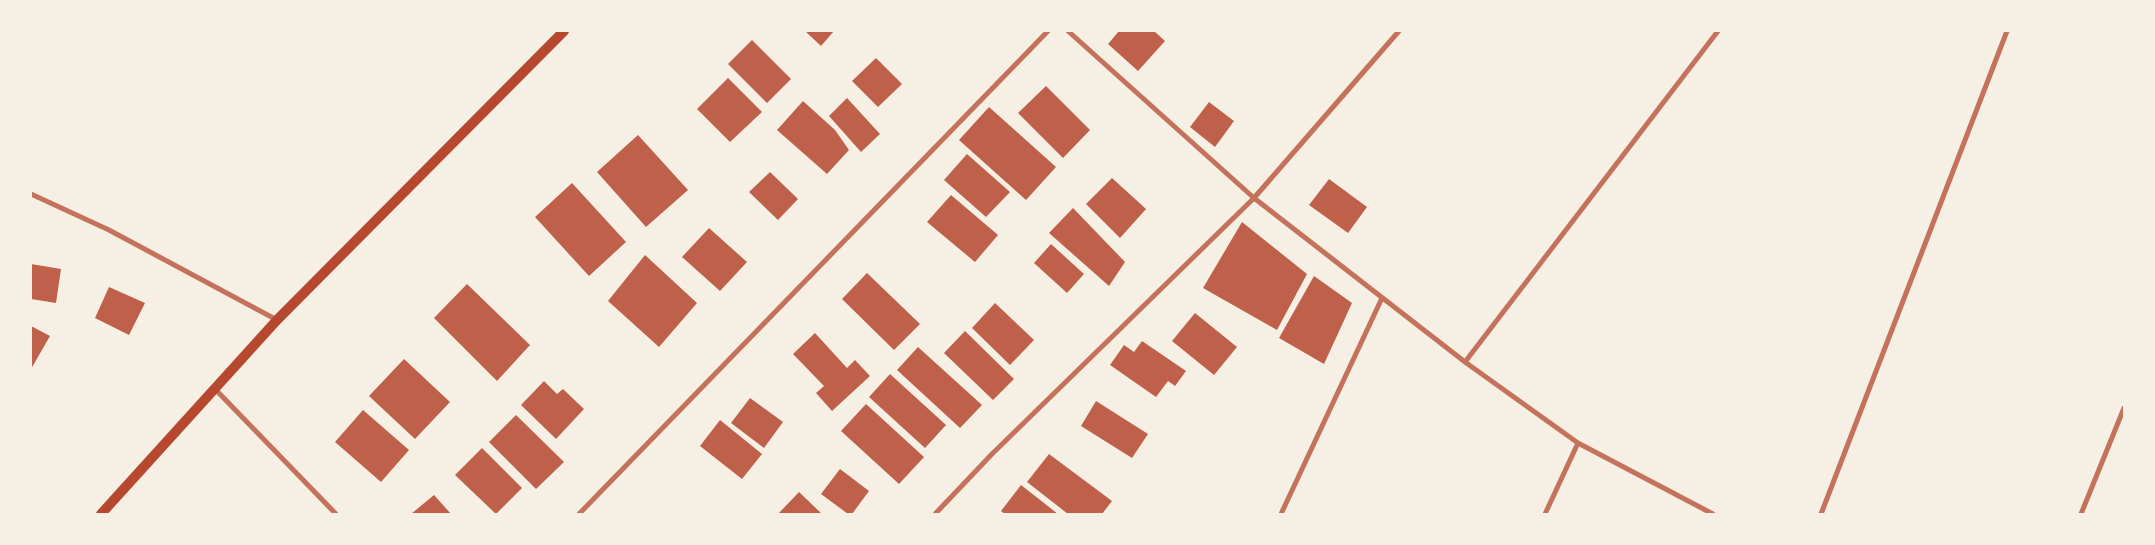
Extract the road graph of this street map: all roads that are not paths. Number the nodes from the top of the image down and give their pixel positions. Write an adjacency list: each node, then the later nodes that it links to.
1 (564, 31): 10 (main road)
2 (1048, 31): 17 (street)
3 (1068, 31): 8 (street)
4 (1399, 31): 8 (street)
5 (1718, 31): 11 (street)
6 (2007, 31): 22 (street)
7 (31, 194): 10 (street)
8 (1254, 198): 9 (street); 18 (street)
9 (1382, 298): 11 (street); 19 (street)
10 (277, 320): 12 (main road)
11 (1466, 362): 14 (street)
12 (215, 389): 15 (main road); 16 (street)
13 (2124, 408): 23 (street)
14 (1578, 443): 20 (street); 21 (street)
15 (101, 514)
16 (336, 514)
17 (579, 514)
18 (935, 514)
19 (1281, 514)
20 (1544, 514)
21 (1713, 514)
22 (1821, 514)
23 (2081, 514)

